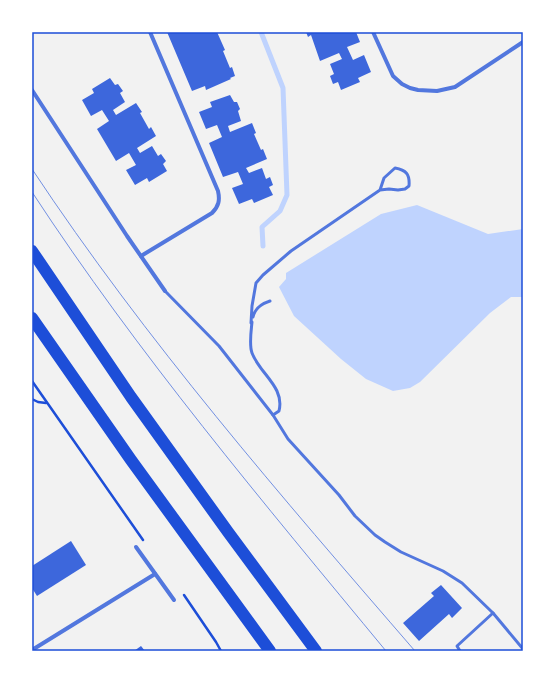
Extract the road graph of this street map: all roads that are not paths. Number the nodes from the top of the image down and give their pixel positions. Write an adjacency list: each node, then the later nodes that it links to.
1 (150, 32): 7 (street)
2 (373, 32): 3 (street)
3 (523, 42)
4 (32, 90): 7 (street)
5 (380, 190): 5 (lane); 11 (lane)
6 (32, 251): 20 (highway)
7 (141, 256): 8 (street)
8 (165, 292): 12 (lane)
9 (270, 301): 11 (lane)
10 (32, 318): 19 (highway)
11 (251, 323): 12 (lane)
12 (273, 415): 16 (lane)
13 (136, 547): 14 (street)
14 (155, 574): 15 (street); 18 (street)
15 (174, 600)
16 (493, 614): 17 (lane); 21 (lane)
17 (523, 649)
18 (32, 650)
19 (270, 651)
20 (316, 651)
21 (460, 651)

